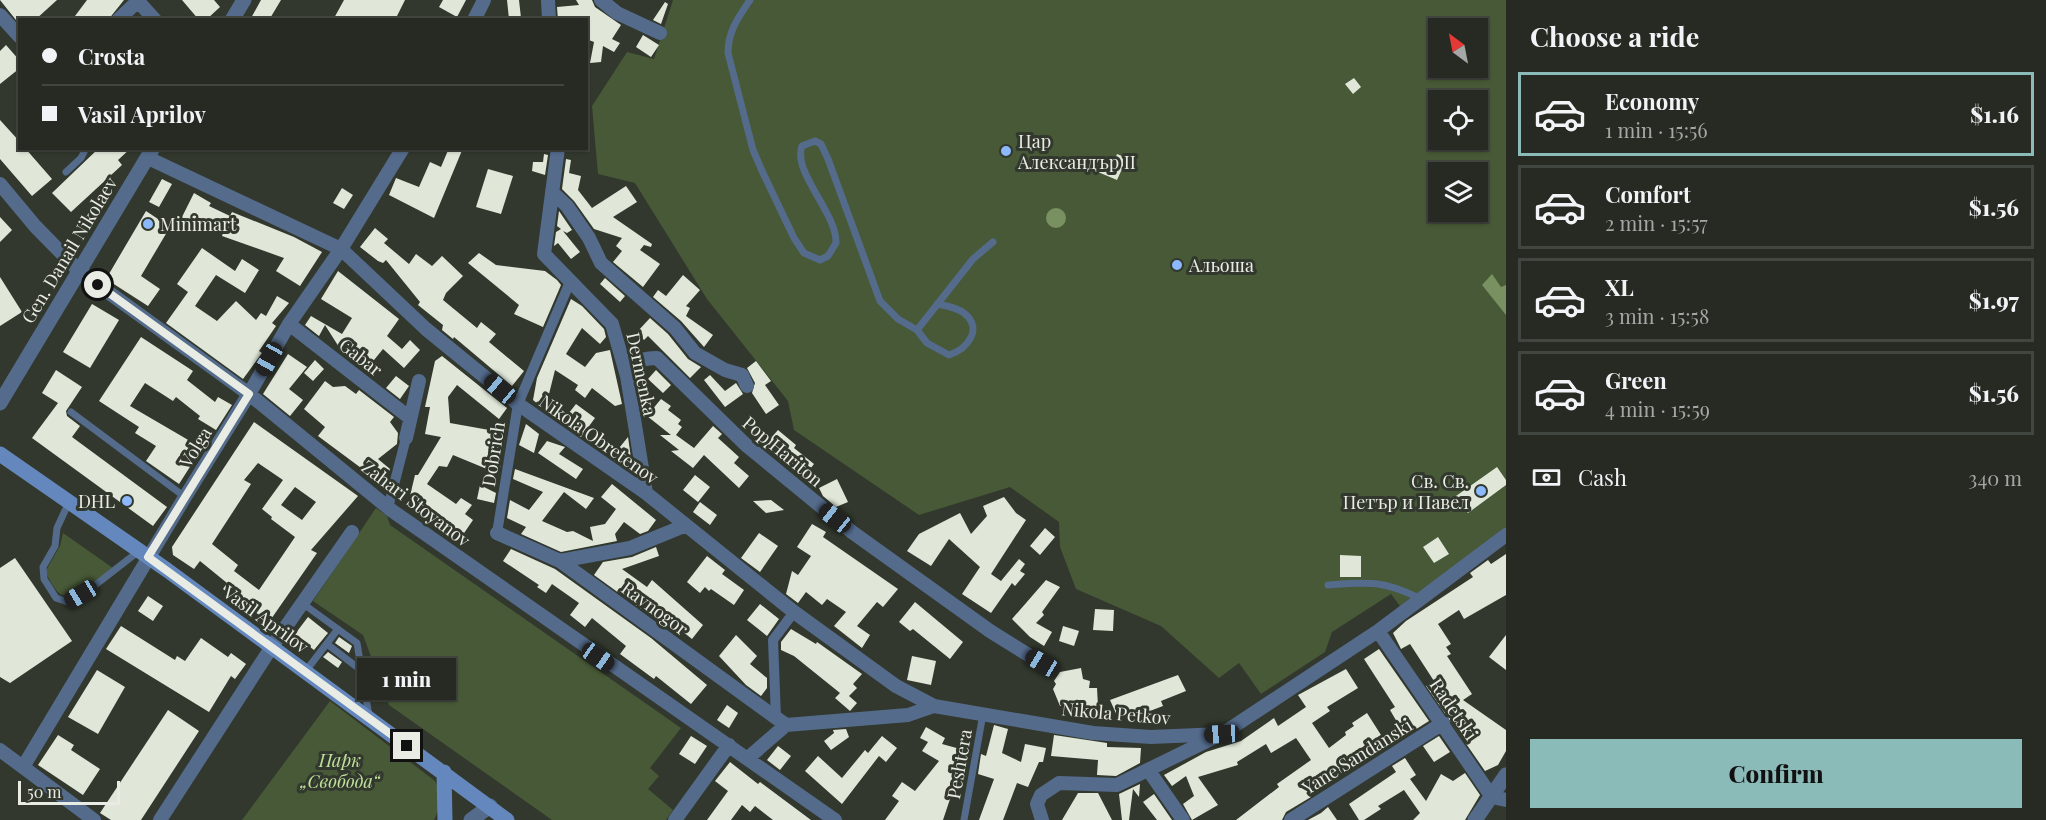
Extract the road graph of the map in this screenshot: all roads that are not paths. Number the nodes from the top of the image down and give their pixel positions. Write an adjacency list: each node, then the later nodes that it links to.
1 (137, 0): 7 (street); 8 (street)
2 (244, 0): 9 (street)
3 (484, 0): 10 (street)
4 (548, 0): 11 (street)
5 (601, 0): 13 (street)
6 (750, 0): 28 (lane)
7 (120, 18)
8 (153, 18)
9 (233, 18)
10 (475, 18)
11 (549, 18)
12 (3, 24): 14 (street)
13 (660, 33)
14 (18, 35)
15 (85, 150): 19 (lane)
16 (402, 150): 23 (street, Volga)
17 (558, 150): 21 (street)
18 (151, 153): 23 (street, Nikola Obretenov); 24 (street, Gen. Danail Nikolaev)
19 (66, 172)
20 (0, 184): 24 (street, Zahari Stoyanov)
21 (552, 192): 25 (street, Dermenka); 31 (street)
22 (993, 242): 26 (lane)
23 (341, 249): 27 (street, Volga); 34 (street, Nikola Obretenov)
24 (79, 271): 32 (street, Zahari Stoyanov); 33 (street, Gen. Danail Nikolaev)
25 (570, 282): 29 (street, Dermenka); 34 (street, Dobrich)
26 (937, 304): 28 (lane); 28 (lane)
27 (289, 324): 32 (street, Volga); 36 (street, Gabar)
28 (917, 330)
29 (627, 376): 39 (street, Dermenka); 57 (street, Pop Hariton)
30 (419, 381): 36 (street)
31 (747, 386)
32 (249, 394): 40 (street, Volga); 42 (street, Zahari Stoyanov)
33 (0, 403)
34 (518, 404): 39 (street, Nikola Obretenov); 45 (street, Dobrich)
35 (71, 412): 40 (lane)
36 (410, 418): 37 (street)
37 (406, 438): 42 (street)
38 (0, 454): 41 (main road, Vasil Aprilov)
39 (646, 493): 43 (street, Nikola Obretenov)
40 (185, 497): 47 (street, Volga)
41 (69, 502): 47 (main road, Vasil Aprilov); 47 (lane)
42 (388, 508): 66 (street, Zahari Stoyanov)
43 (684, 526): 48 (street); 52 (street, Nikola Obretenov)
44 (352, 532): 51 (street)
45 (497, 533): 48 (street, Ravnogor)
46 (1506, 535): 50 (street)
47 (144, 554): 56 (main road, Vasil Aprilov); 69 (street, Volga)
48 (560, 561): 63 (street, Ravnogor)
49 (1328, 585): 50 (lane)
50 (1419, 598): 54 (street)
51 (302, 603): 53 (lane); 56 (street)
52 (794, 612): 60 (street, Nikola Obretenov); 63 (street)
53 (338, 629): 55 (lane); 58 (lane)
54 (1378, 631): 64 (street, Radetski); 65 (street)
55 (327, 644): 58 (lane); 59 (lane)
56 (272, 648): 59 (main road, Vasil Aprilov); 76 (street)
57 (1046, 666)
58 (362, 671): 62 (lane)
59 (305, 672): 62 (main road, Vasil Aprilov)
60 (934, 706): 61 (street, Nikola Petkov); 63 (street, Nikola Petkov)
61 (983, 714): 65 (street, Nikola Petkov); 82 (lane, Peshtera)
62 (370, 719): 71 (main road, Vasil Aprilov)
63 (781, 722): 68 (street)
64 (1443, 723): 73 (street, Radetski); 85 (street, Yane Sandanski)
65 (1222, 734): 70 (street)
66 (729, 745): 68 (street, Zahari Stoyanov); 80 (street)
67 (0, 750): 69 (street)
68 (748, 758): 81 (street, Zahari Stoyanov)
69 (23, 767): 75 (street)
70 (1149, 771): 83 (street); 84 (street)
71 (444, 772): 74 (main road, Vasil Aprilov); 77 (main road)
72 (1506, 775): 73 (street)
73 (1499, 798): 86 (street)
74 (490, 806): 78 (street); 79 (main road, Vasil Aprilov)
75 (94, 820)
76 (160, 820)
77 (445, 820)
78 (471, 820)
79 (507, 820)
80 (675, 820)
81 (835, 820)
82 (964, 820)
83 (1042, 820)
84 (1183, 820)
85 (1291, 820)
86 (1475, 820)

